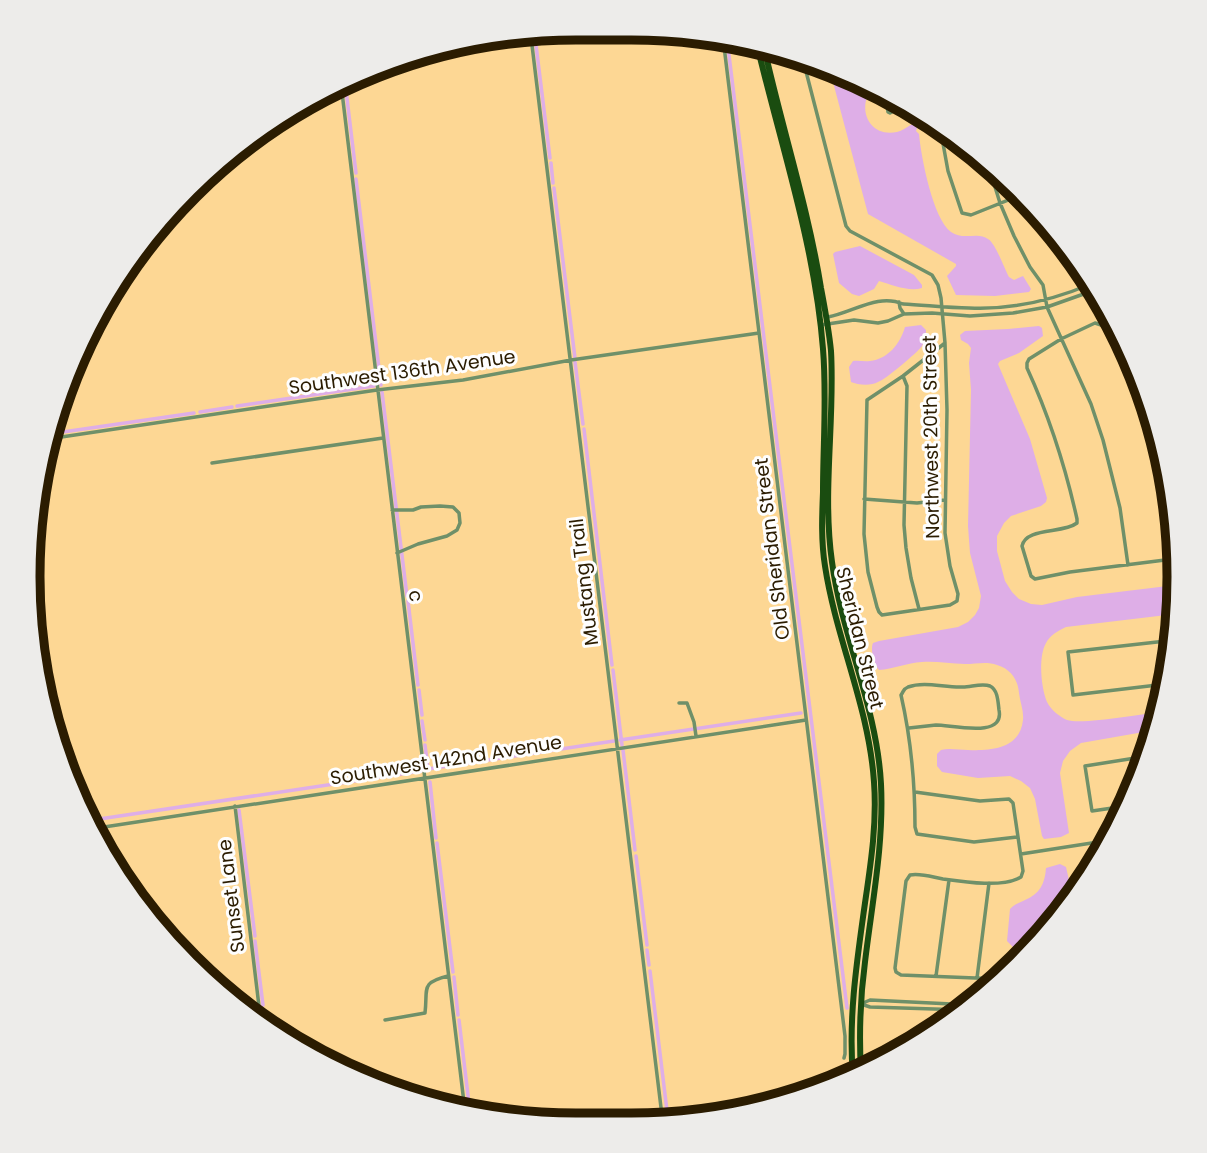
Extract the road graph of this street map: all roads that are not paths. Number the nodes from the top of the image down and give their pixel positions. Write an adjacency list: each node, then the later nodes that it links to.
1 (532, 42): 24 (street, Mustang Trail)
2 (724, 49): 21 (street, Old Sheridan Street)
3 (760, 57): 20 (main road, Sheridan Street)
4 (767, 58): 20 (main road, Sheridan Street)
5 (806, 70): 15 (street, Northwest 20th Street)
6 (342, 94): 27 (street, c)
7 (943, 141): 10 (street)
8 (993, 182): 10 (street)
9 (1011, 199): 10 (street)
10 (1000, 203): 13 (street)
11 (1082, 288): 13 (street)
12 (1085, 293): 16 (street)
13 (1045, 300): 15 (street); 16 (street)
14 (899, 302): 15 (street); 17 (street); 18 (street)
15 (942, 306): 19 (street, Northwest 20th Street)
16 (1047, 307): 19 (street); 22 (street)
17 (857, 314): 18 (street); 20 (street); 20 (street)
18 (904, 314): 19 (street)
19 (943, 314): 23 (street, Northwest 20th Street)
20 (824, 321): 61 (main road, Sheridan Street)
21 (759, 333): 24 (street, Southwest 136th Avenue); 42 (street, Old Sheridan Street)
22 (1061, 339): 25 (street); 37 (street); 37 (street)
23 (945, 344): 26 (street); 32 (street, Northwest 20th Street)
24 (571, 360): 27 (street, Southwest 136th Avenue); 45 (street, Mustang Trail)
25 (1126, 371)
26 (903, 376): 31 (street); 33 (street)
27 (377, 390): 28 (street, Southwest 136th Avenue); 29 (street, c)
28 (59, 437)
29 (383, 438): 30 (street); 34 (street, c)
30 (212, 463)
31 (864, 499): 33 (street); 38 (street)
32 (944, 500): 33 (street); 38 (street, Northwest 20th Street)
33 (904, 502): 38 (street)
34 (395, 510): 35 (street, c); 35 (street)
35 (400, 551): 47 (street, c)
36 (1167, 559): 37 (street)
37 (1128, 565)
38 (919, 609)
39 (1163, 641): 40 (street)
40 (1155, 685)
41 (679, 703): 44 (street)
42 (806, 720): 44 (street, Southwest 142nd Avenue); 66 (street, Old Sheridan Street)
43 (909, 728): 43 (street); 48 (street)
44 (696, 736): 45 (street, Southwest 142nd Avenue)
45 (618, 748): 47 (street, Southwest 142nd Avenue); 70 (street, Mustang Trail)
46 (1135, 758): 50 (street)
47 (425, 778): 49 (street, Southwest 142nd Avenue); 57 (street, c)
48 (915, 792): 52 (street); 52 (street)
49 (234, 806): 51 (street, Southwest 142nd Avenue); 63 (street, Sunset Lane)
50 (1114, 808)
51 (103, 827)
52 (1017, 837): 54 (street)
53 (1096, 842): 54 (street)
54 (1021, 854): 56 (street)
55 (949, 880): 56 (street); 58 (street); 58 (street)
56 (989, 883): 59 (street)
57 (449, 976): 65 (street); 69 (street, c)
58 (936, 976): 59 (street)
59 (977, 978): 60 (street)
60 (986, 978)
61 (857, 1004): 62 (street); 64 (street); 67 (main road, Sheridan Street); 68 (main road, Sheridan Street)
62 (954, 1004)
63 (259, 1008)
64 (946, 1009)
65 (385, 1020)
66 (844, 1058)
67 (860, 1061)
68 (854, 1064)
69 (464, 1100)
70 (662, 1112)

